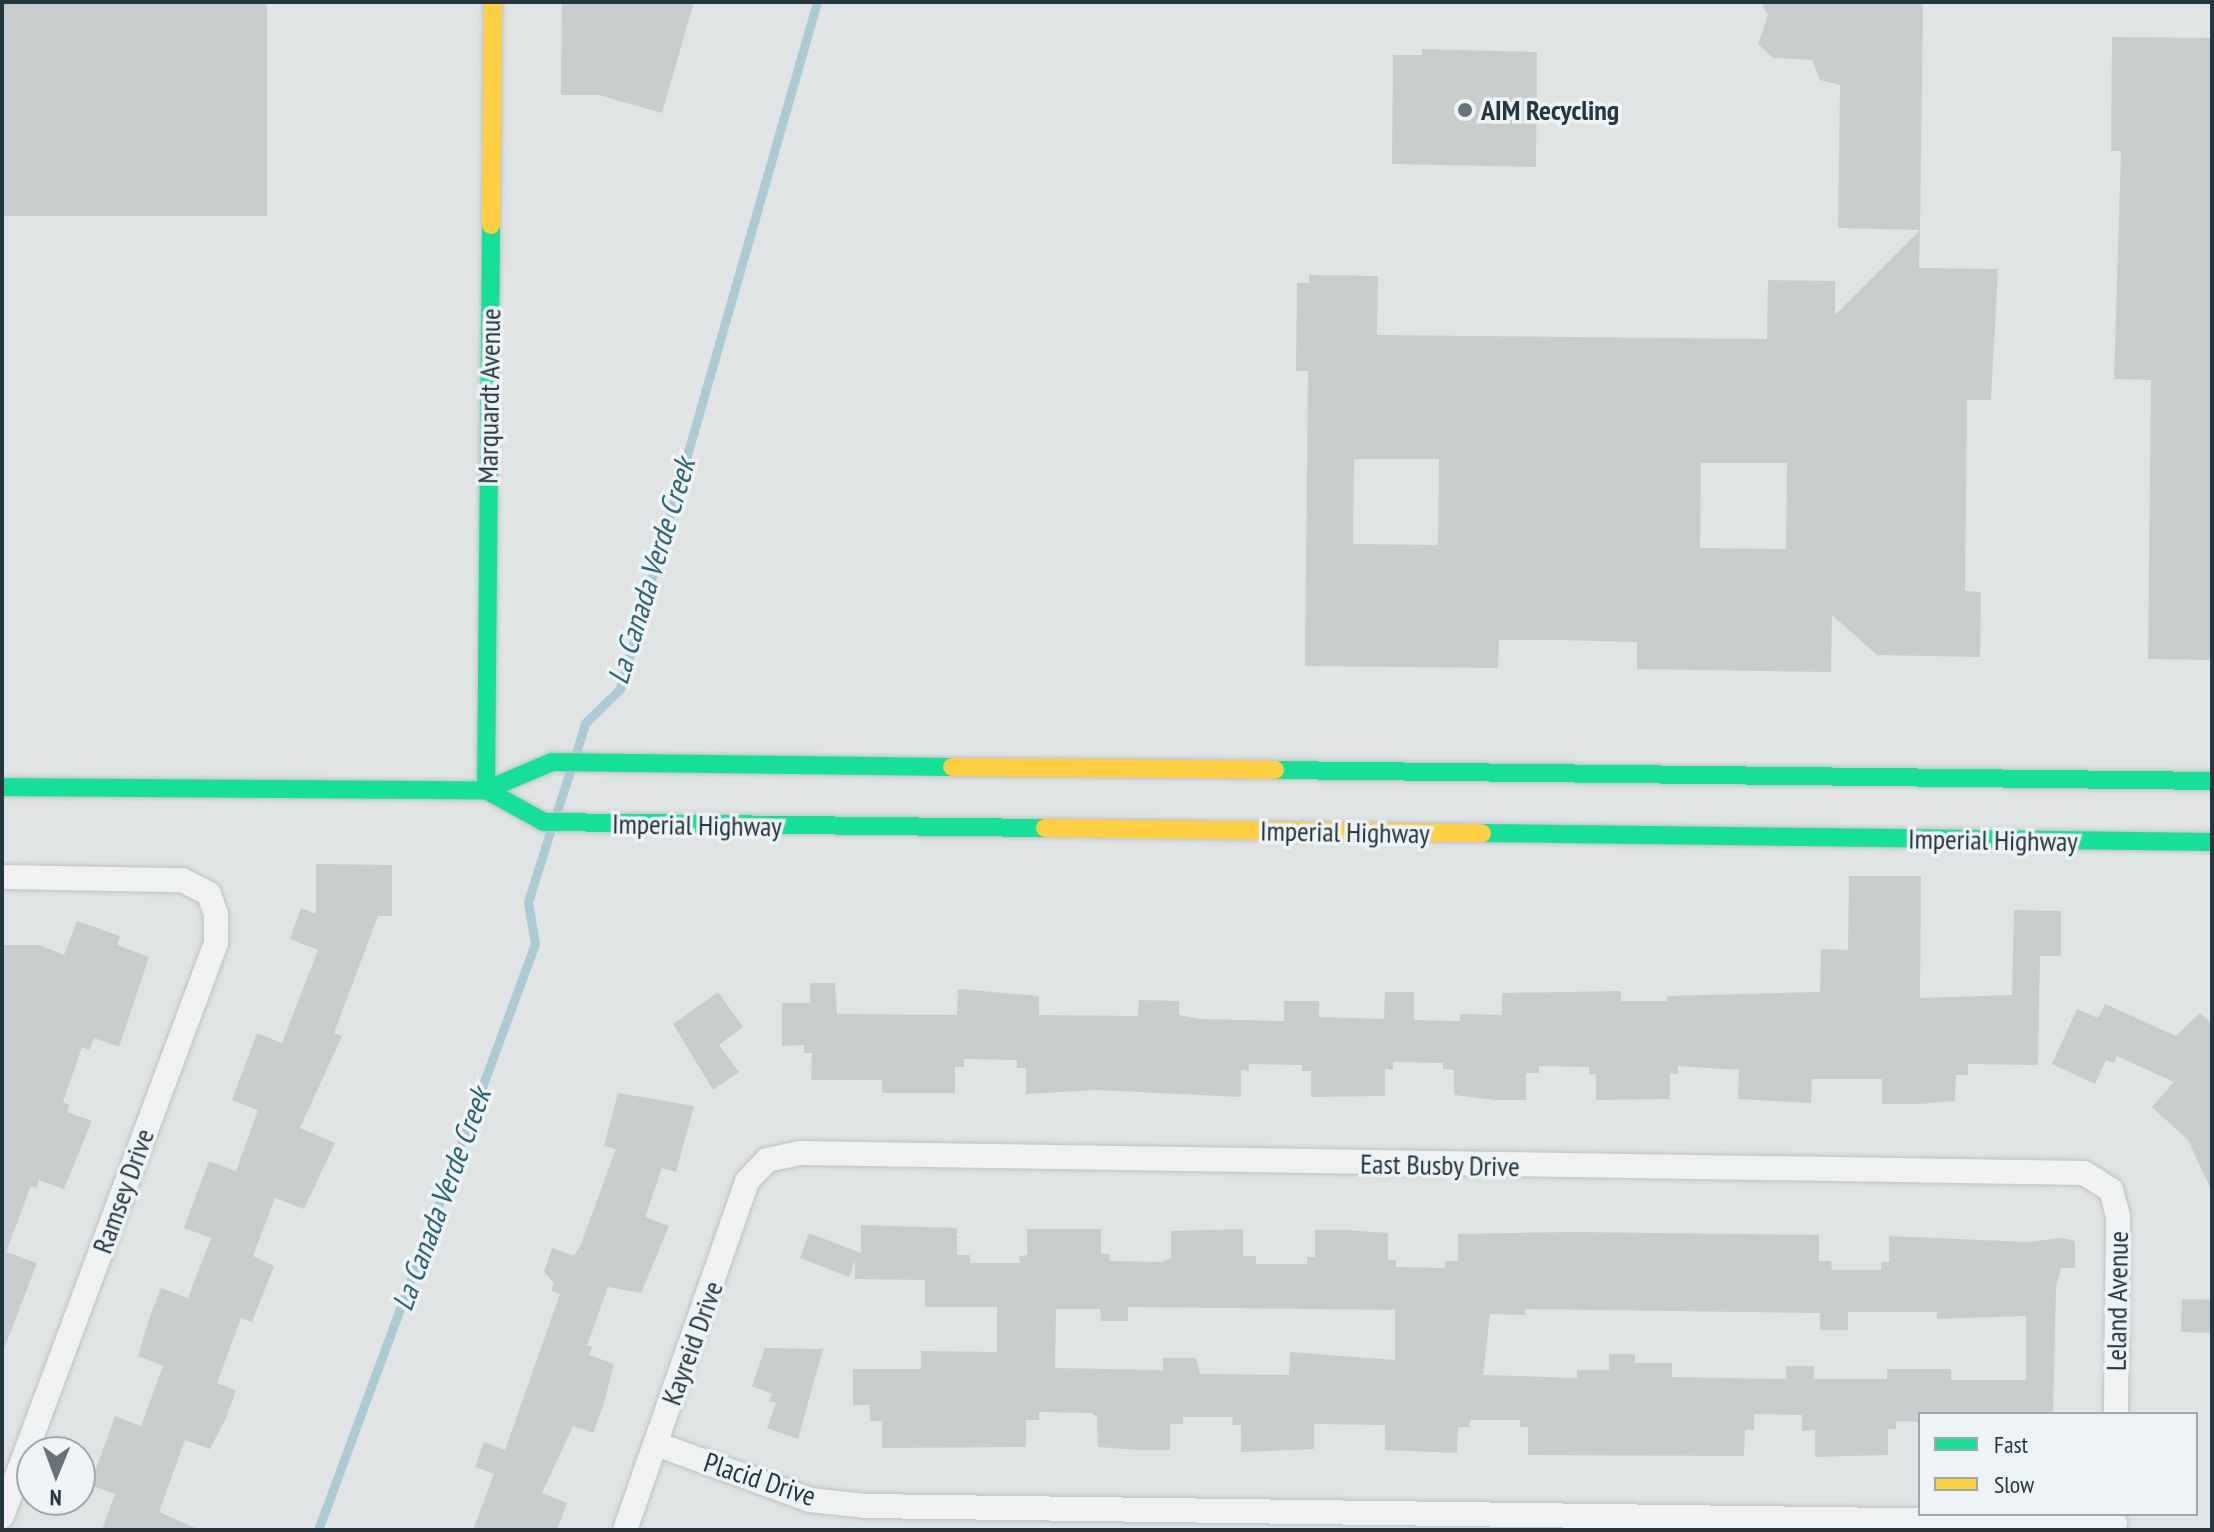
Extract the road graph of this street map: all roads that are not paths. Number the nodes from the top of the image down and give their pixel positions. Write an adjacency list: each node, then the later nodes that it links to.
1 (493, 2): 4 (main road, Marquardt Avenue)
2 (2212, 781): 4 (main road, Imperial Highway)
3 (2, 787): 4 (main road, Imperial Highway)
4 (497, 790): 5 (main road, Imperial Highway)
5 (2212, 842)
6 (2, 877): 11 (street, Ramsey Drive)
7 (767, 1160): 8 (street, East Busby Drive); 10 (street, Kayreid Drive)
8 (2111, 1190): 9 (street, Leland Avenue)
9 (2116, 1412)
10 (656, 1444): 12 (street, Placid Drive); 13 (street, Kayreid Drive)
11 (2, 1516)
12 (2115, 1522)
13 (625, 1530)

